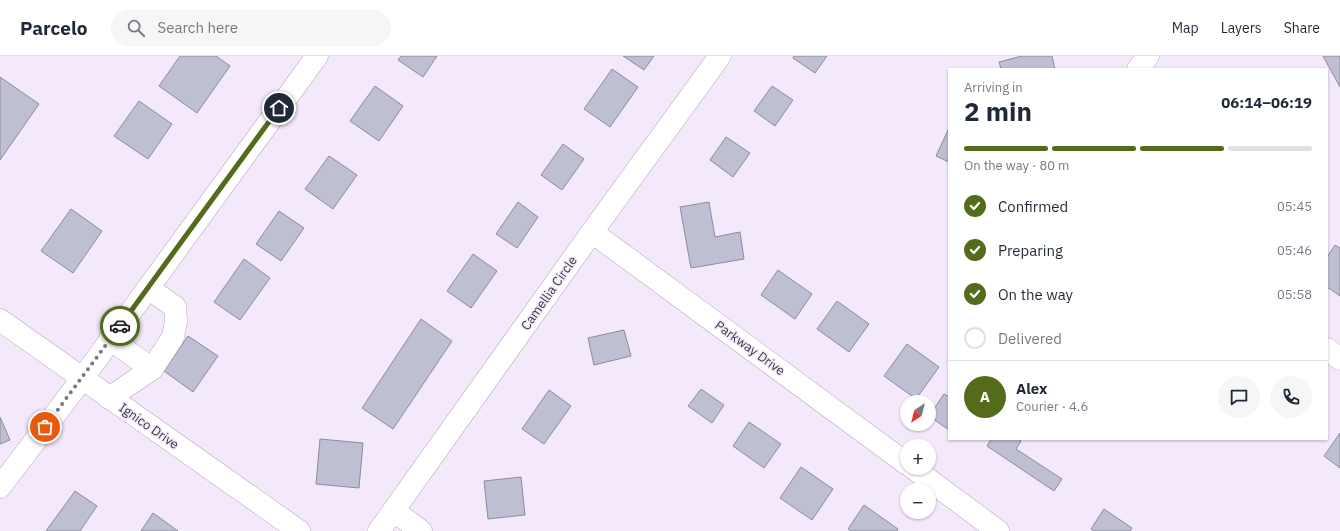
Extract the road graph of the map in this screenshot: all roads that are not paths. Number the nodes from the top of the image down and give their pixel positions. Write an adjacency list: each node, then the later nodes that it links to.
1 (317, 56): 6 (street)
2 (720, 56): 5 (street, Camellia Circle)
3 (1148, 56): 4 (street)
4 (1139, 68)
5 (592, 232): 14 (street, Parkway Drive); 17 (street, Camellia Circle)
6 (148, 288): 8 (street); 11 (street)
7 (0, 320): 12 (street, Ignico Drive)
8 (110, 339): 11 (street); 12 (street)
9 (1328, 350): 10 (street)
10 (1340, 358)
11 (152, 369): 13 (street)
12 (82, 379): 13 (street, Ignico Drive); 16 (street)
13 (109, 398): 18 (street, Ignico Drive)
14 (900, 459)
15 (922, 475): 21 (street)
16 (0, 487)
17 (394, 511): 19 (street, Camellia Circle); 20 (street)
18 (299, 531)
19 (379, 531)
20 (422, 531)
21 (998, 531)

